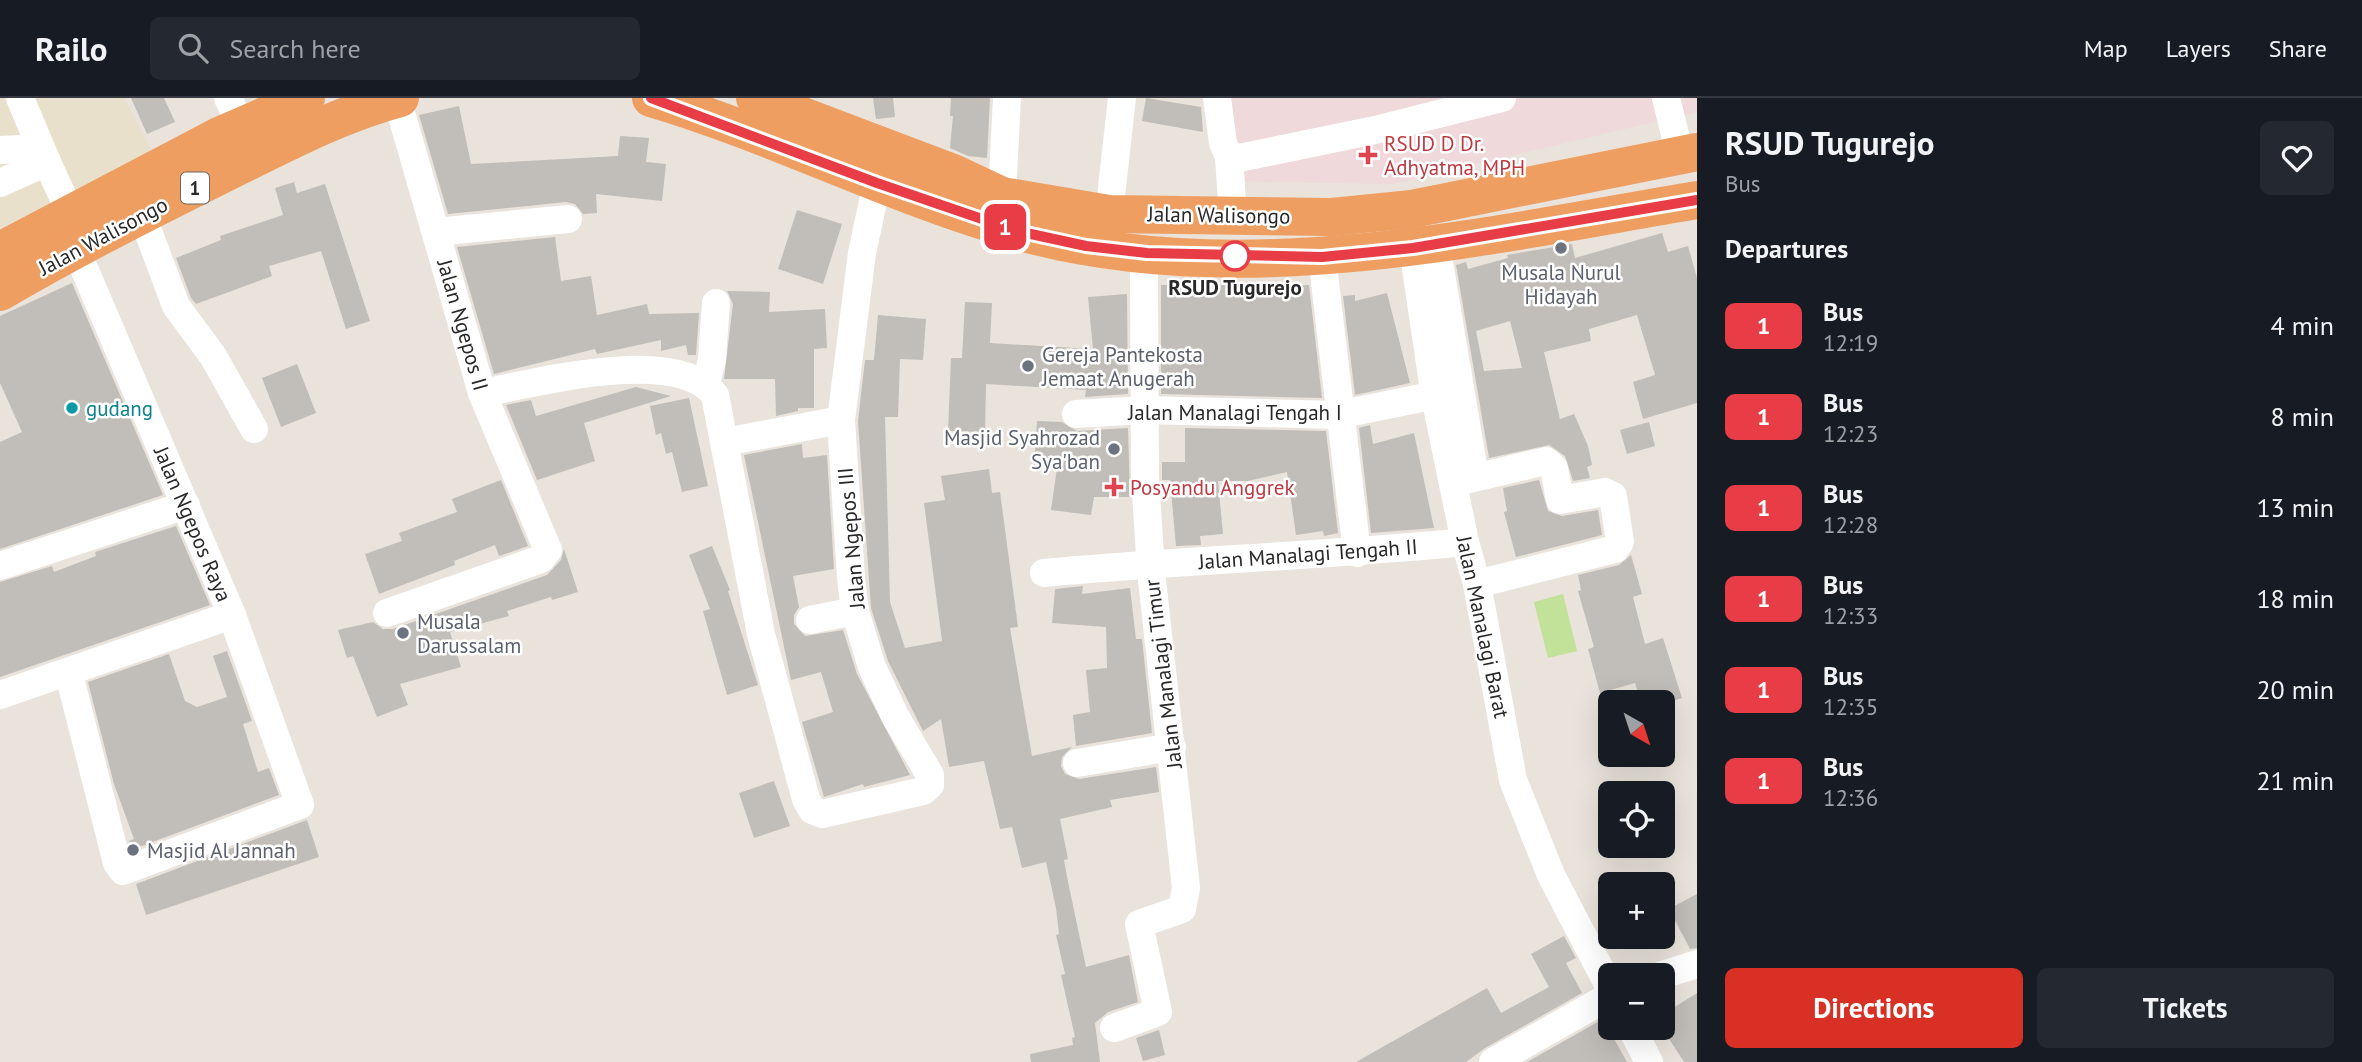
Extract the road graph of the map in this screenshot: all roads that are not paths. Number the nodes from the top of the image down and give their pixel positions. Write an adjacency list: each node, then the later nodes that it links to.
1 (20, 98): 14 (street, Jalan Ngepos Raya)
2 (306, 98): 11 (highway, Jalan Walisongo / 1)
3 (399, 98): 11 (highway, Jalan Walisongo / 1); 25 (street, Jalan Ngepos II)
4 (651, 98): 17 (highway, Jalan Walisongo)
5 (755, 98): 18 (highway, Jalan Walisongo)
6 (1007, 98): 18 (street)
7 (1122, 98): 20 (street)
8 (1217, 98): 15 (street)
9 (1502, 98): 15 (street)
10 (1666, 98): 13 (street)
11 (248, 124): 21 (highway, Jalan Walisongo / 1); 24 (highway, Jalan Walisongo / 1)
12 (0, 149): 14 (street)
13 (1689, 154): 22 (highway, Jalan Walisongo)
14 (44, 155): 16 (street); 24 (street, Jalan Ngepos Raya)
15 (1229, 157): 22 (street)
16 (0, 183)
17 (877, 183): 28 (highway, Jalan Walisongo); 38 (street, Jalan Ngepos III)
18 (1002, 196): 20 (highway, Jalan Walisongo)
19 (1697, 200): 26 (highway, Jalan Walisongo)
20 (1109, 214): 22 (highway, Jalan Walisongo)
21 (142, 215): 24 (highway, Jalan Walisongo / 1); 39 (street)
22 (1233, 216)
23 (568, 219): 25 (street)
24 (73, 231): 27 (highway, Jalan Walisongo / 1); 30 (highway, Jalan Walisongo / 1); 42 (street, Jalan Ngepos Raya)
25 (436, 232): 33 (street, Jalan Ngepos II)
26 (1425, 246): 29 (highway, Jalan Walisongo); 34 (street, Jalan Manalagi Barat)
27 (0, 251)
28 (1147, 253): 29 (highway, Jalan Walisongo); 35 (street, Jalan Manalagi Timur)
29 (1322, 257): 37 (street)
30 (0, 292)
31 (716, 303): 32 (street)
32 (706, 384): 33 (street); 40 (street)
33 (482, 393): 50 (street, Jalan Ngepos II)
34 (1447, 394): 37 (street, Jalan Manalagi Tengah I); 41 (street, Jalan Manalagi Barat)
35 (1144, 410): 36 (street, Jalan Manalagi Tengah I); 37 (street, Jalan Manalagi Tengah I); 45 (street, Jalan Manalagi Timur)
36 (1076, 414)
37 (1338, 415): 44 (street)
38 (841, 421): 40 (street); 49 (street, Jalan Ngepos III)
39 (254, 429)
40 (725, 442): 49 (street, Jalan Ngepos III)
41 (1464, 480): 43 (street, Jalan Manalagi Barat); 48 (street)
42 (186, 505): 46 (street); 51 (street, Jalan Ngepos Raya)
43 (1465, 542): 44 (street, Jalan Manalagi Tengah II); 48 (street, Jalan Manalagi Barat)
44 (1357, 553): 45 (street, Jalan Manalagi Tengah II)
45 (1151, 563): 47 (street, Jalan Manalagi Tengah II); 55 (street, Jalan Manalagi Timur)
46 (0, 566)
47 (1044, 573)
48 (1477, 584): 58 (street, Jalan Manalagi Barat)
49 (855, 611): 52 (street)
50 (387, 613)
51 (232, 615): 53 (street); 53 (street, Jalan Ngepos Raya)
52 (810, 620)
53 (69, 674): 54 (street)
54 (0, 695)
55 (1172, 747): 56 (street); 61 (street, Jalan Manalagi Timur)
56 (1077, 763)
57 (1697, 964): 59 (street)
58 (1598, 965)
59 (1675, 971)
60 (1598, 1003): 63 (street)
61 (1114, 1028)
62 (1638, 1040): 64 (street)
63 (1494, 1062)
64 (1649, 1062)

